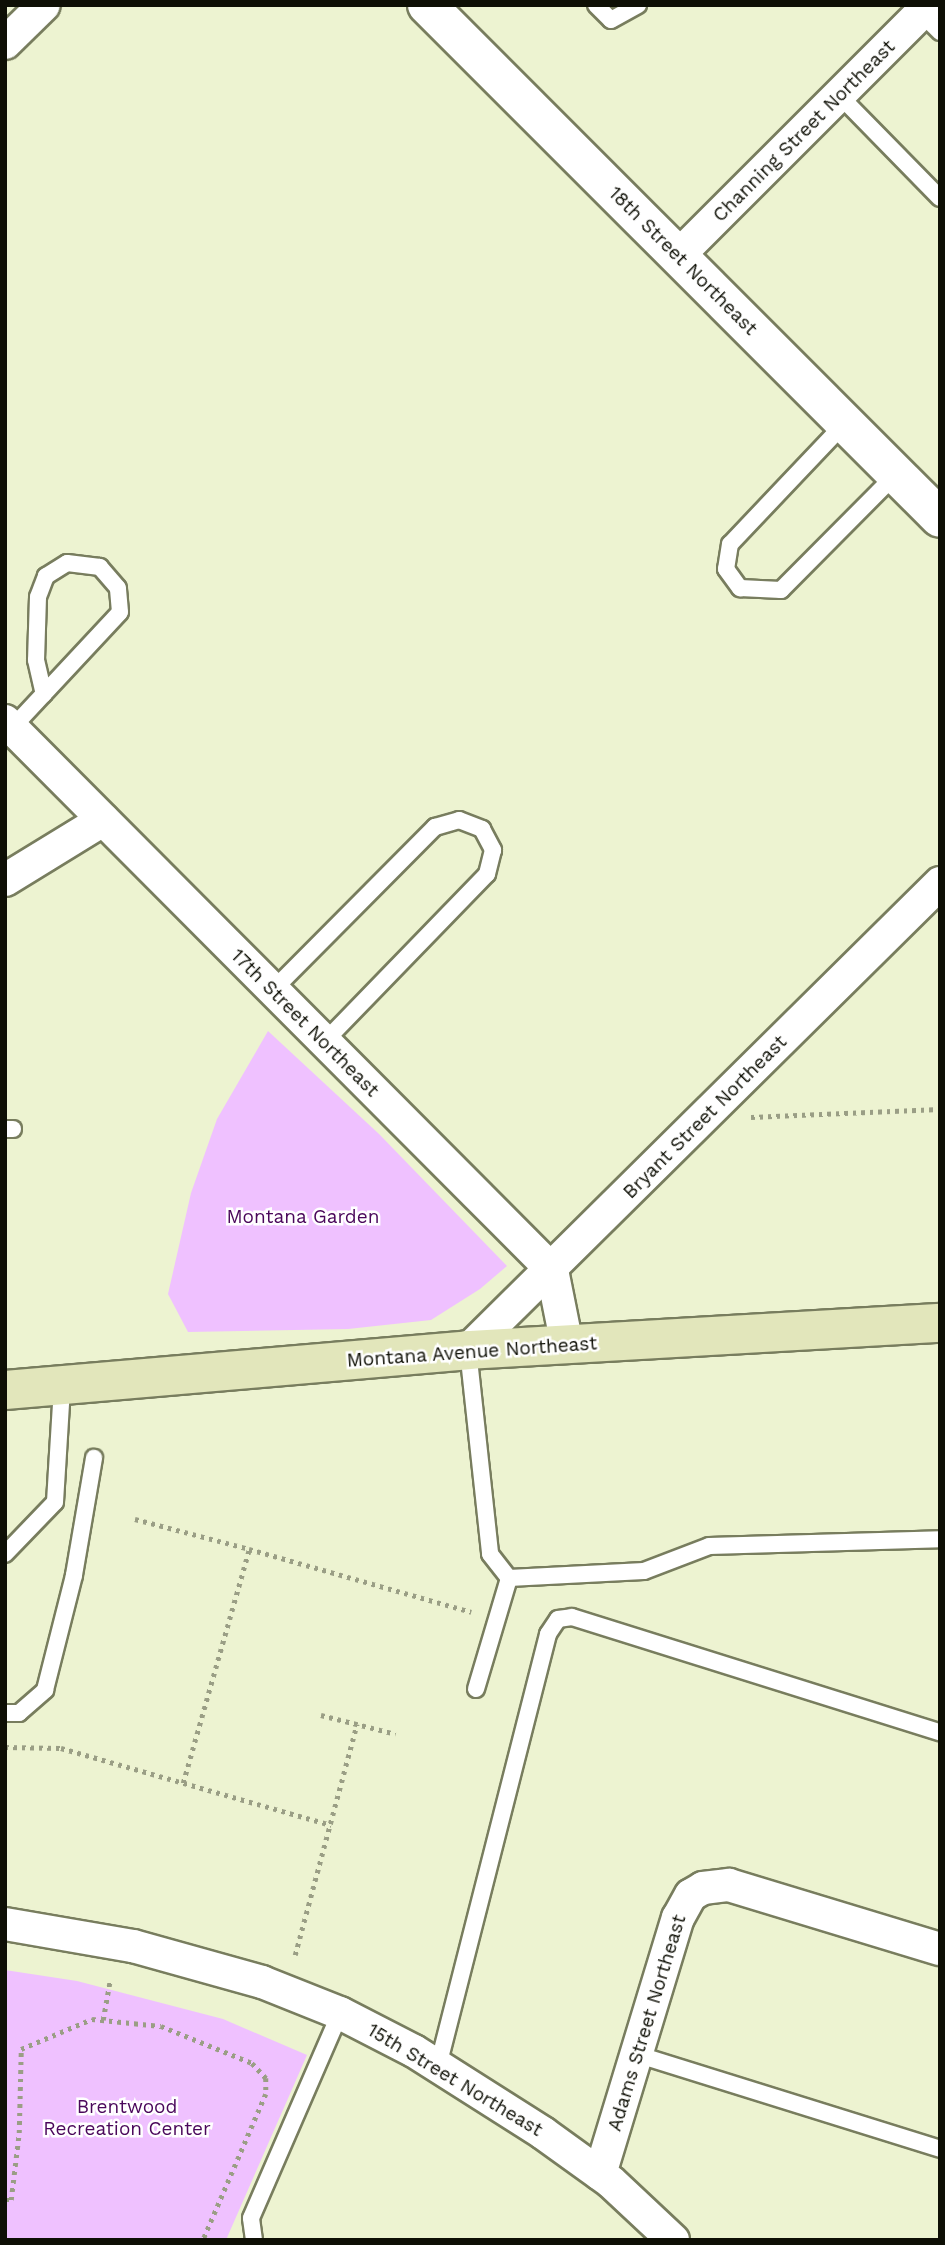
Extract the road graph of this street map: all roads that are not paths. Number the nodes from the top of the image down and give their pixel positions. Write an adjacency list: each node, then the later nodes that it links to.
1 (44, 5): 6 (street)
2 (427, 5): 9 (street, 18th Street Northeast)
3 (596, 5): 4 (lane)
4 (638, 5)
5 (930, 17): 7 (street, Channing Street Northeast)
6 (5, 43)
7 (839, 95): 8 (lane); 9 (street, Channing Street Northeast)
8 (940, 198)
9 (678, 256): 10 (street, 18th Street Northeast)
10 (845, 423): 11 (street, 18th Street Northeast); 11 (lane)
11 (896, 474): 12 (street, 18th Street Northeast)
12 (940, 517)
13 (44, 694): 13 (lane); 14 (lane)
14 (9, 724): 15 (street, 17th Street Northeast)
15 (103, 820): 16 (street); 18 (street, 17th Street Northeast)
16 (5, 880)
17 (940, 883): 20 (street, Bryant Street Northeast)
18 (272, 989): 19 (street, 17th Street Northeast); 19 (lane)
19 (324, 1042): 20 (street, 17th Street Northeast)
20 (552, 1270): 22 (street); 23 (street, Bryant Street Northeast)
21 (940, 1323): 22 (main road, Montana Avenue Northeast)
22 (567, 1345): 23 (main road, Montana Avenue Northeast)
23 (468, 1350): 24 (main road, Montana Avenue Northeast); 29 (lane)
24 (62, 1387): 25 (main road, Montana Avenue Northeast); 28 (lane)
25 (5, 1390)
26 (94, 1458): 31 (lane)
27 (940, 1539): 29 (lane)
28 (5, 1554)
29 (509, 1578): 30 (lane)
30 (476, 1689)
31 (5, 1713)
32 (940, 1732): 37 (lane)
33 (5, 1924): 35 (street, 15th Street Northeast)
34 (940, 1949): 36 (street, Adams Street Northeast)
35 (340, 2013): 37 (street, 15th Street Northeast); 40 (lane)
36 (639, 2055): 38 (lane); 39 (street, Adams Street Northeast)
37 (438, 2066): 39 (street, 15th Street Northeast)
38 (940, 2149)
39 (600, 2174): 41 (street, 15th Street Northeast)
40 (254, 2240)
41 (673, 2240)

